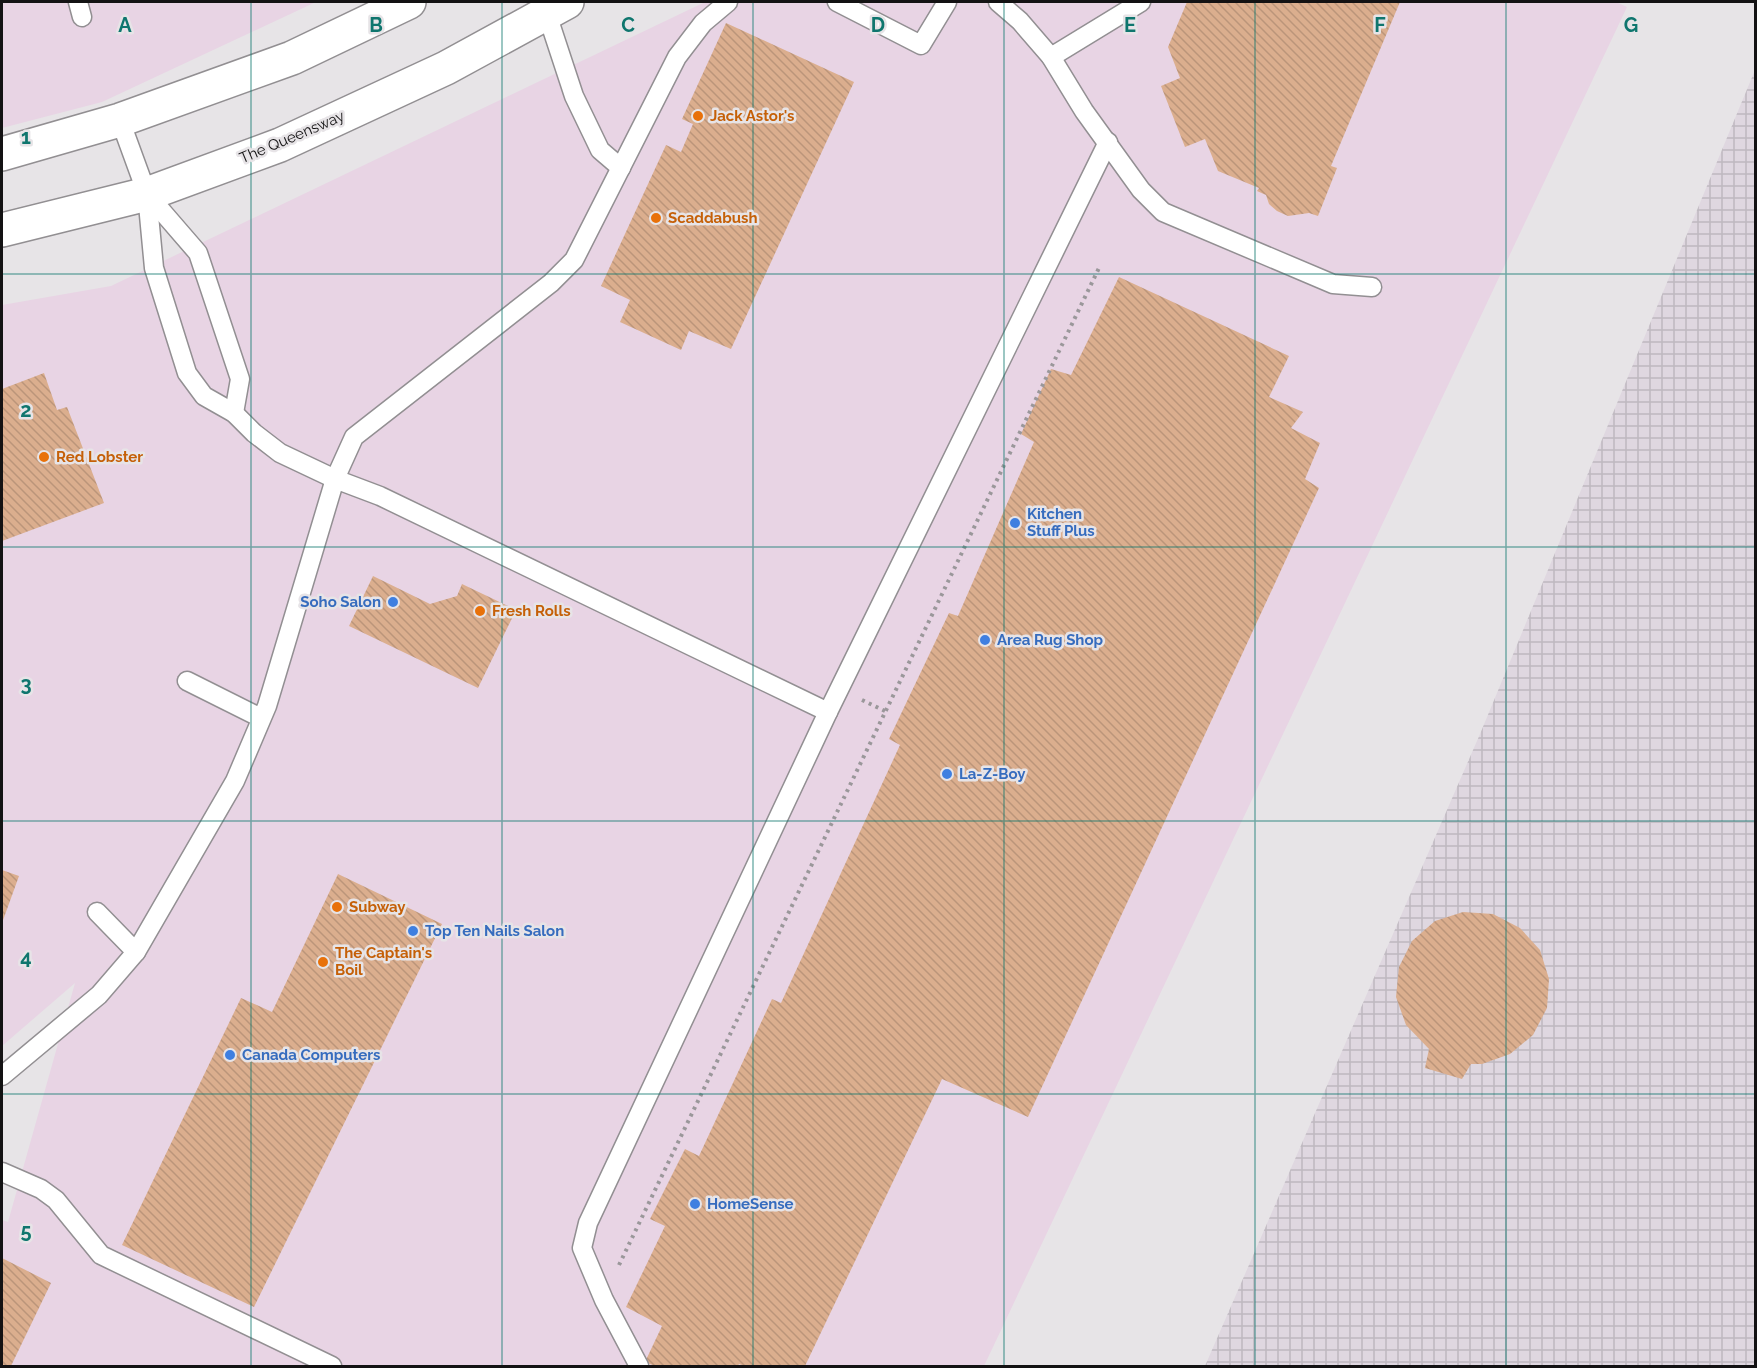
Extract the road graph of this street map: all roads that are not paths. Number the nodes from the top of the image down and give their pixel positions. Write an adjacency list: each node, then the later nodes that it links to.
1 (409, 2): 9 (main road)
2 (728, 2): 12 (lane)
3 (837, 2): 4 (lane)
4 (947, 2)
5 (998, 2): 8 (lane)
6 (1141, 2): 8 (lane)
7 (557, 8): 12 (lane); 13 (main road, The Queensway)
8 (1051, 57): 10 (lane)
9 (120, 120): 11 (main road); 13 (lane)
10 (1108, 142): 15 (lane); 19 (lane)
11 (2, 154)
12 (621, 168): 17 (lane)
13 (147, 194): 14 (main road, The Queensway); 16 (lane); 16 (lane)
14 (2, 230)
15 (1372, 287)
16 (234, 413): 17 (lane)
17 (335, 479): 19 (lane); 20 (lane)
18 (187, 681): 20 (lane)
19 (828, 712): 26 (lane)
20 (261, 718): 22 (lane)
21 (97, 912): 22 (lane)
22 (136, 952): 23 (lane)
23 (2, 1076)
24 (2, 1172): 25 (lane)
25 (332, 1366)
26 (639, 1366)

